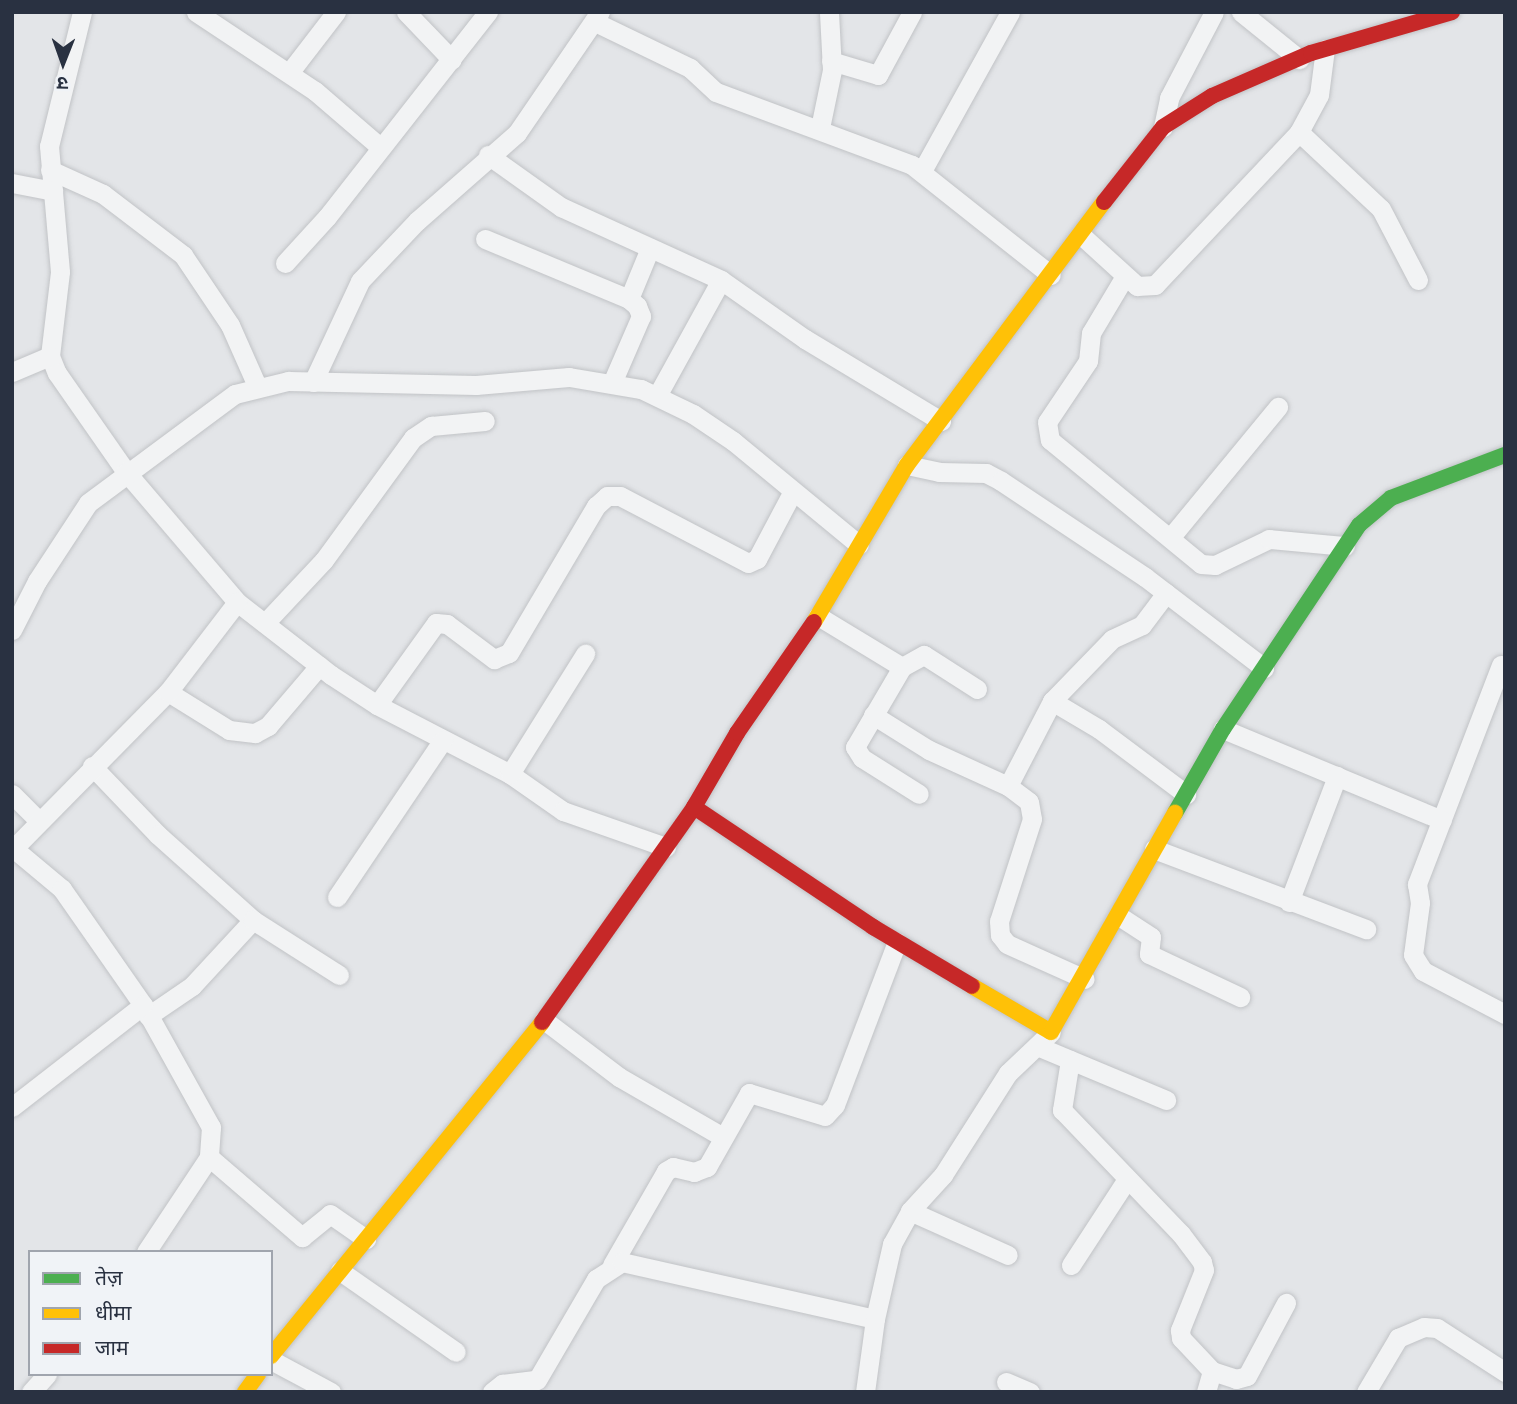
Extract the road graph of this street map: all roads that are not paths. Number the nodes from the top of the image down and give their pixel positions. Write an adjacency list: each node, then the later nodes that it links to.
1 (82, 12): 23 (street)
2 (196, 12): 17 (street)
3 (336, 12): 17 (street)
4 (407, 12): 15 (street)
5 (488, 12): 15 (street)
6 (829, 12): 16 (street)
7 (912, 12): 16 (street)
8 (1010, 12): 24 (street)
9 (1214, 12): 18 (street)
10 (1241, 12): 14 (street)
11 (1452, 12): 13 (street)
12 (598, 17): 19 (street); 22 (street)
13 (1325, 49): 14 (street); 20 (street)
14 (1299, 59): 18 (street)
15 (452, 60): 21 (street)
16 (831, 61): 19 (street)
17 (289, 73): 21 (street)
18 (1163, 127): 27 (street)
19 (820, 128): 24 (street)
20 (1299, 132): 32 (street); 34 (street)
21 (380, 147): 30 (street)
22 (488, 155): 29 (street); 38 (street)
23 (50, 170): 26 (street); 40 (street)
24 (922, 171): 31 (street)
25 (12, 183): 26 (street)
26 (53, 191): 36 (street)
27 (1081, 235): 31 (street); 32 (street)
28 (485, 239): 35 (street)
29 (650, 248): 33 (street); 35 (street)
30 (285, 263)
31 (1051, 275): 44 (street)
32 (1125, 276): 49 (street)
33 (721, 280): 41 (street); 44 (street)
34 (1418, 280)
35 (629, 299): 39 (street)
36 (50, 356): 37 (street); 47 (street)
37 (12, 372)
38 (313, 382): 39 (street); 40 (street)
39 (612, 383): 41 (street)
40 (257, 386): 47 (street)
41 (657, 396): 48 (street)
42 (1278, 407): 49 (street)
43 (485, 421): 55 (street)
44 (941, 421): 46 (street)
45 (1505, 455): 51 (street)
46 (907, 466): 50 (street); 52 (street)
47 (126, 472): 53 (street); 56 (street)
48 (792, 493): 50 (street); 65 (street)
49 (1170, 538): 51 (street)
50 (859, 545): 54 (street)
51 (1345, 545): 61 (street)
52 (1166, 593): 61 (street); 64 (street)
53 (237, 602): 55 (street); 63 (street)
54 (818, 616): 60 (street); 76 (street)
55 (265, 623): 59 (street)
56 (12, 629)
57 (585, 654): 70 (street)
58 (1500, 665): 77 (street)
59 (319, 666): 63 (street); 65 (street)
60 (902, 667): 62 (street); 66 (street)
61 (1264, 667): 67 (street)
62 (977, 689)
63 (167, 692): 69 (street)
64 (1052, 701): 72 (street); 75 (street)
65 (377, 705): 68 (street)
66 (873, 715): 72 (street); 74 (street)
67 (1223, 729): 71 (street); 75 (street)
68 (443, 740): 70 (street); 82 (street)
69 (92, 766): 78 (street); 85 (street)
70 (510, 774): 79 (street)
71 (1337, 776): 77 (street); 83 (street)
72 (1008, 786): 89 (street)
73 (12, 794): 78 (street)
74 (919, 794)
75 (1186, 794): 81 (street)
76 (694, 807): 79 (street); 87 (street)
77 (1443, 820): 92 (street)
78 (39, 821): 80 (street)
79 (666, 847): 93 (street)
80 (13, 849): 91 (street)
81 (1154, 849): 83 (street); 84 (street)
82 (337, 897)
83 (1289, 902): 86 (street)
84 (1119, 916): 89 (street); 90 (street)
85 (253, 919): 88 (street); 91 (street)
86 (1366, 929)
87 (897, 942): 94 (street); 98 (street)
88 (339, 975)
89 (1084, 979): 94 (street)
90 (1240, 997)
91 (145, 1010): 96 (street); 99 (street)
92 (1505, 1014)
93 (544, 1020): 98 (street); 102 (street)
94 (1044, 1039): 95 (street); 101 (street)
95 (1070, 1060): 97 (street); 100 (street)
96 (15, 1099)
97 (1167, 1100)
98 (723, 1137): 105 (street)
99 (209, 1157): 102 (street); 103 (street)
100 (1127, 1180): 106 (street); 113 (street)
101 (910, 1211): 104 (street); 109 (street)
102 (366, 1239): 107 (street)
103 (147, 1250)
104 (1008, 1255)
105 (612, 1265): 109 (street); 121 (street)
106 (1071, 1265)
107 (340, 1271): 110 (street); 111 (street)
108 (1286, 1303): 113 (street)
109 (874, 1320): 122 (street)
110 (456, 1352)
111 (273, 1355)
112 (273, 1359): 120 (street)
113 (1212, 1371): 124 (street)
114 (1505, 1372): 125 (street)
115 (45, 1376): 118 (street)
116 (257, 1376): 119 (street)
117 (1006, 1382): 123 (street)
118 (31, 1392)
119 (245, 1392)
120 (331, 1392)
121 (492, 1392)
122 (865, 1392)
123 (1030, 1392)
124 (1206, 1392)
125 (1366, 1392)

